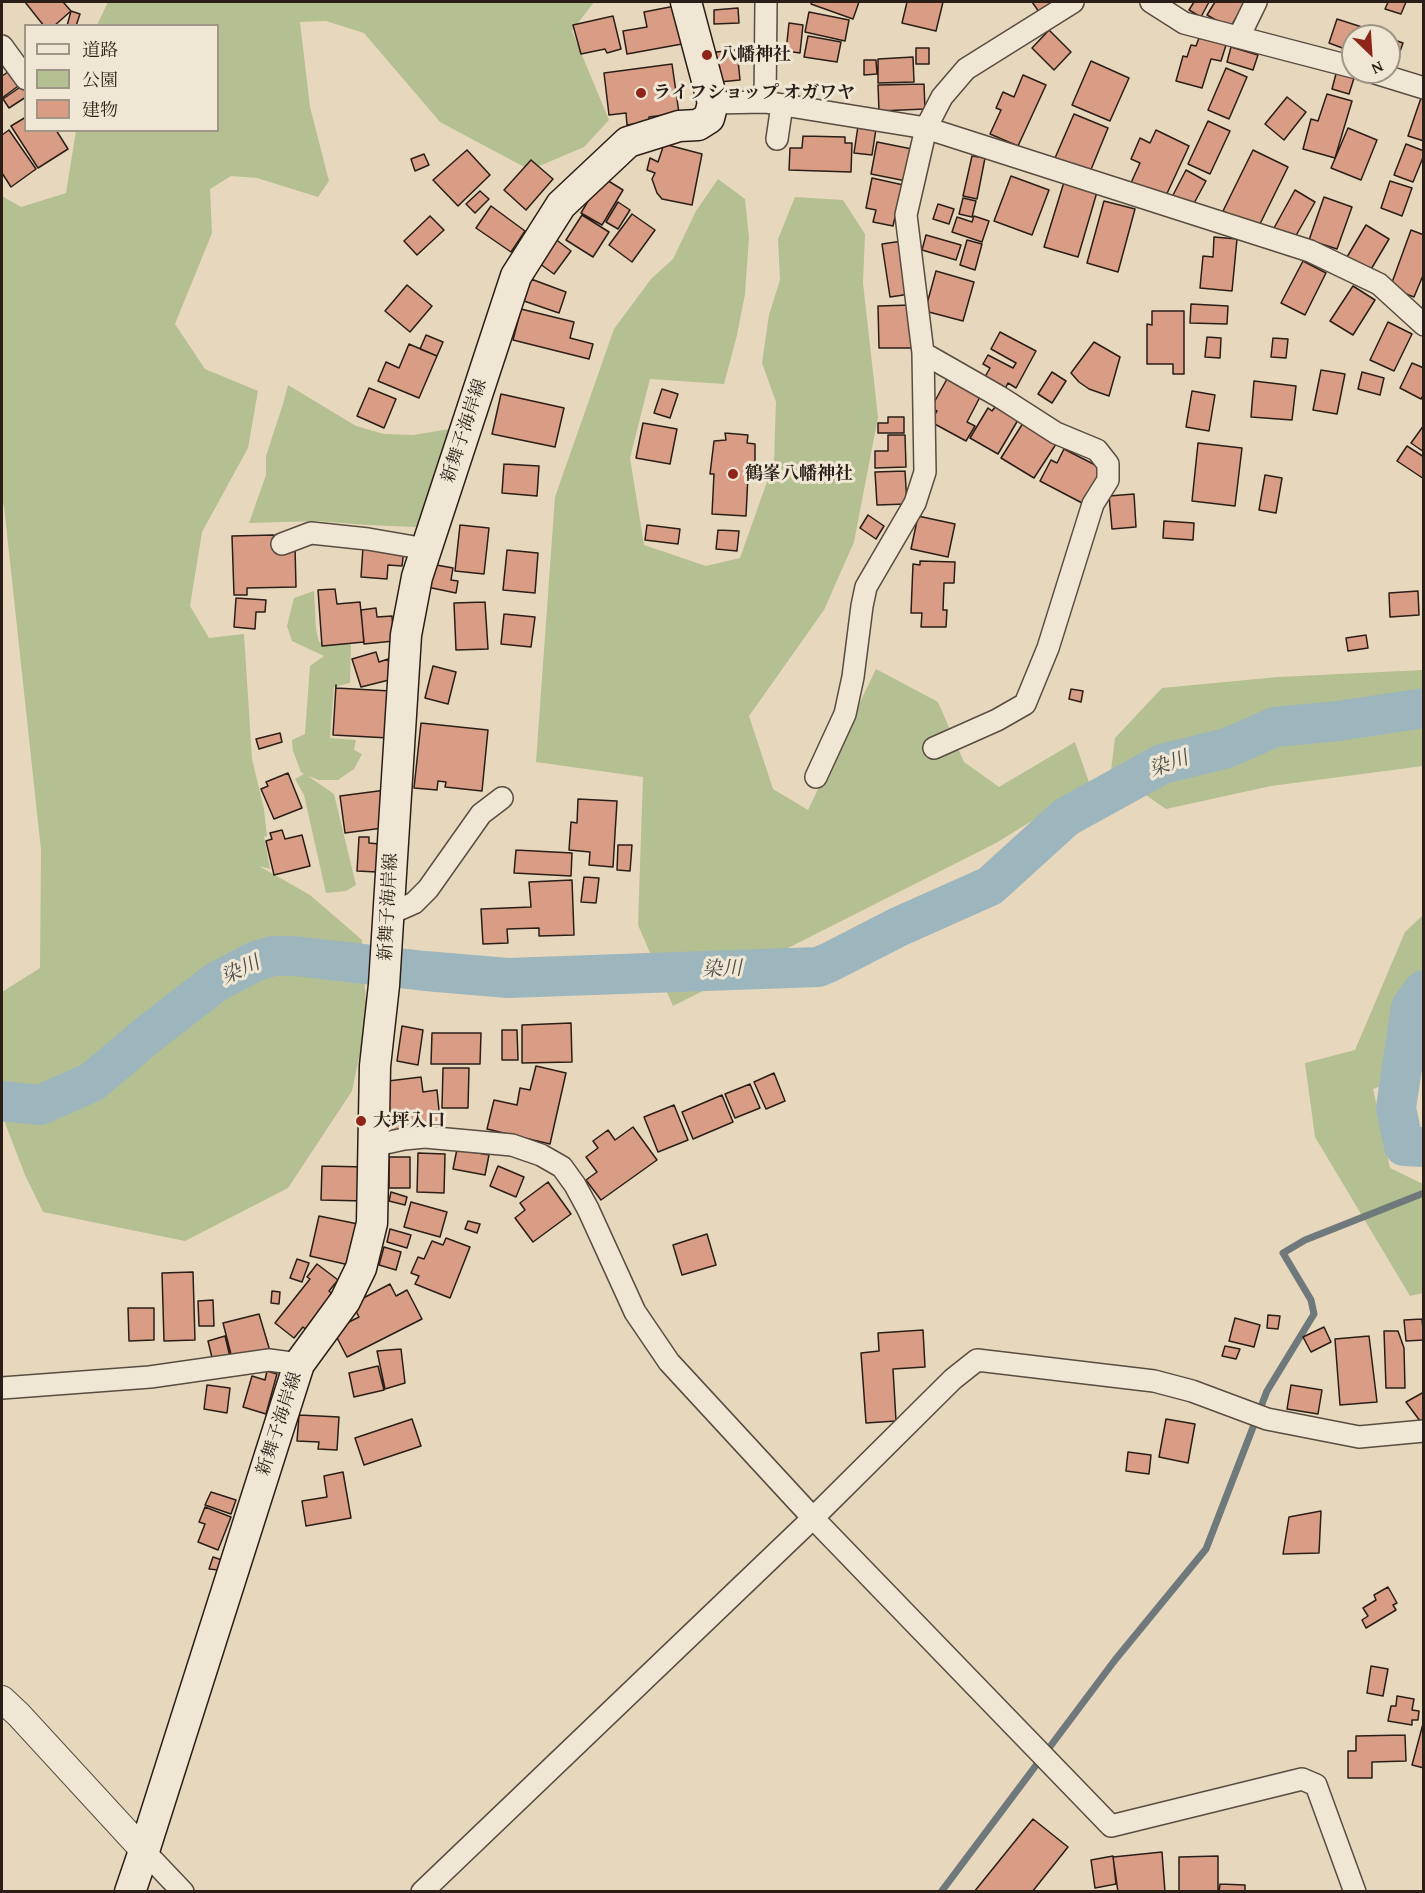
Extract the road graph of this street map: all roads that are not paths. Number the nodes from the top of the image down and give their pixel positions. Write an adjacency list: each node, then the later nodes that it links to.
1 (686, 2): 12 (main road)
2 (1073, 2): 14 (street)
3 (1150, 2): 6 (street)
4 (1256, 2): 6 (street)
5 (770, 6): 13 (street)
6 (1239, 37): 8 (street)
7 (2, 46): 9 (street)
8 (1341, 64)
9 (24, 76)
10 (1401, 81): 11 (street)
11 (1424, 88)
12 (713, 103): 13 (street); 19 (main road, 新舞子海岸線)
13 (774, 103): 14 (street); 15 (street)
14 (926, 128): 16 (street); 17 (street)
15 (777, 139)
16 (1424, 325)
17 (923, 352): 20 (street); 21 (street)
18 (282, 544): 19 (street)
19 (426, 549): 23 (main road, 新舞子海岸線)
20 (934, 748)
21 (816, 777)
22 (502, 798): 23 (street)
23 (388, 926): 24 (main road, 新舞子海岸線)
24 (372, 1146): 25 (main road, 新舞子海岸線); 28 (street)
25 (299, 1364): 26 (street); 30 (main road, 新舞子海岸線)
26 (2, 1388)
27 (1424, 1431): 28 (street)
28 (813, 1518): 33 (street); 34 (street)
29 (2, 1699): 30 (street)
30 (144, 1851): 31 (main road, 新舞子海岸線); 32 (street)
31 (130, 1892)
32 (183, 1892)
33 (422, 1892)
34 (1355, 1892)

